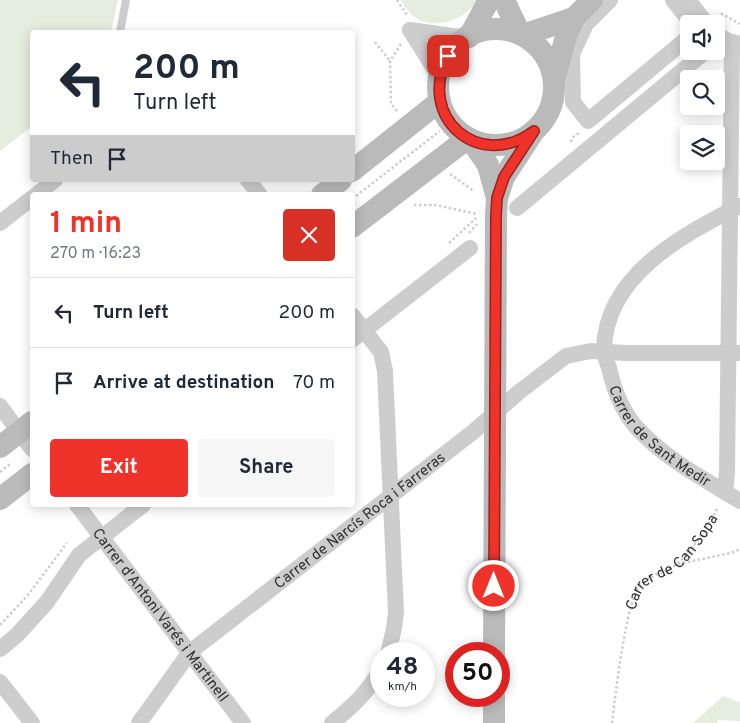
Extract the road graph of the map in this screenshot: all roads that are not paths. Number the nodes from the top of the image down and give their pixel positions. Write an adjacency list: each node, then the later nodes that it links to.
1 (126, 0): 11 (lane)
2 (489, 0): 13 (main road)
3 (504, 0): 12 (main road)
4 (592, 0): 10 (main road)
5 (610, 0): 15 (street)
6 (673, 0): 8 (street)
7 (688, 0): 9 (street)
8 (685, 15)
9 (700, 15)
10 (574, 18): 12 (main road); 18 (main road)
11 (120, 30)
12 (521, 35): 13 (main road); 18 (main road)
13 (468, 37): 17 (main road); 17 (street)
14 (725, 40): 30 (street, Carrer de Can Sopa)
15 (680, 44)
16 (695, 60): 29 (street)
17 (439, 76): 19 (main road)
18 (554, 80): 20 (main road)
19 (440, 101): 21 (main road); 22 (main road)
20 (534, 131): 21 (main road); 27 (main road)
21 (469, 139): 27 (main road); 32 (main road)
22 (355, 169)
23 (250, 182): 25 (street)
24 (338, 182): 26 (main road)
25 (258, 192)
26 (326, 192)
27 (497, 198): 38 (main road)
28 (30, 201): 31 (street)
29 (517, 208)
30 (735, 208): 35 (street); 36 (street, Carrer de Can Sopa)
31 (0, 223)
32 (355, 226)
33 (470, 248): 34 (street)
34 (359, 335): 43 (street)
35 (604, 352): 36 (street, Carrer de Narcís Roca i Farreras); 38 (street, Carrer de Narcís Roca i Farreras); 42 (street, Carrer de Sant Medir)
36 (734, 353): 42 (street, Carrer de Can Sopa)
37 (0, 406): 39 (street)
38 (495, 413): 43 (street, Carrer de Narcís Roca i Farreras); 50 (main road)
39 (28, 434): 40 (main road)
40 (0, 447)
41 (30, 476): 44 (main road)
42 (725, 492): 45 (street, Carrer de Sant Medir)
43 (391, 496): 49 (street); 52 (street, Carrer de Narcís Roca i Farreras)
44 (0, 500)
45 (740, 500)
46 (78, 507): 48 (street, Carrer d'Antoni Varés i Martinell)
47 (140, 507): 48 (street)
48 (101, 538): 51 (street); 52 (street, Carrer d'Antoni Varés i Martinell)
49 (391, 642)
50 (494, 642)
51 (0, 650)
52 (190, 652): 57 (street, Carrer de Narcís Roca i Farreras); 58 (street, Carrer d'Antoni Varés i Martinell)
53 (0, 682): 56 (street)
54 (370, 686): 59 (street)
55 (494, 707): 60 (main road)
56 (32, 723)
57 (139, 723)
58 (243, 723)
59 (332, 723)
60 (494, 723)

